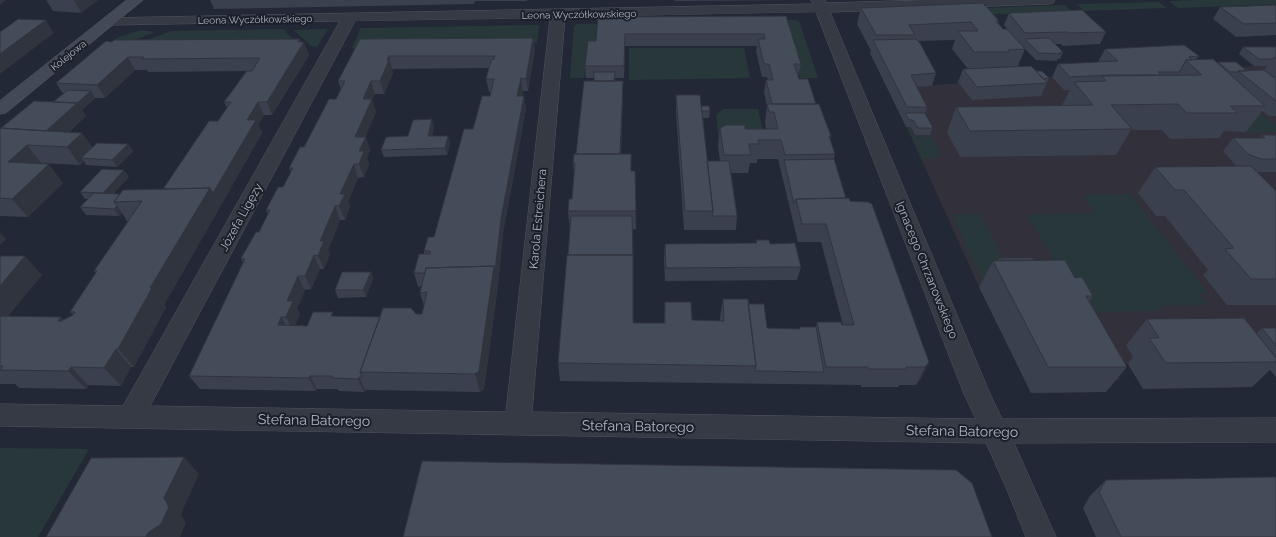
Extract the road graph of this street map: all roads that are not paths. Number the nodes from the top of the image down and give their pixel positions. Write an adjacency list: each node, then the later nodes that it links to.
1 (136, 0): 6 (main road, Kolejowa)
2 (1048, 0): 3 (street, Leona Wyczółkowskiego)
3 (820, 4): 4 (street, Leona Wyczółkowskiego); 12 (street, Ignacego Chrzanowskiego)
4 (558, 14): 5 (street, Leona Wyczółkowskiego); 10 (street, Karola Estreichera)
5 (350, 17): 6 (street, Leona Wyczółkowskiego); 9 (street, Józefa Ligęzy)
6 (110, 21): 7 (main road, Kolejowa)
7 (0, 109)
8 (0, 415): 9 (street, Stefana Batorego)
9 (131, 417): 10 (street, Stefana Batorego)
10 (518, 424): 12 (street, Stefana Batorego)
11 (1276, 430): 12 (street, Stefana Batorego)
12 (995, 432): 13 (street, Ignacego Chrzanowskiego)
13 (1041, 537)

